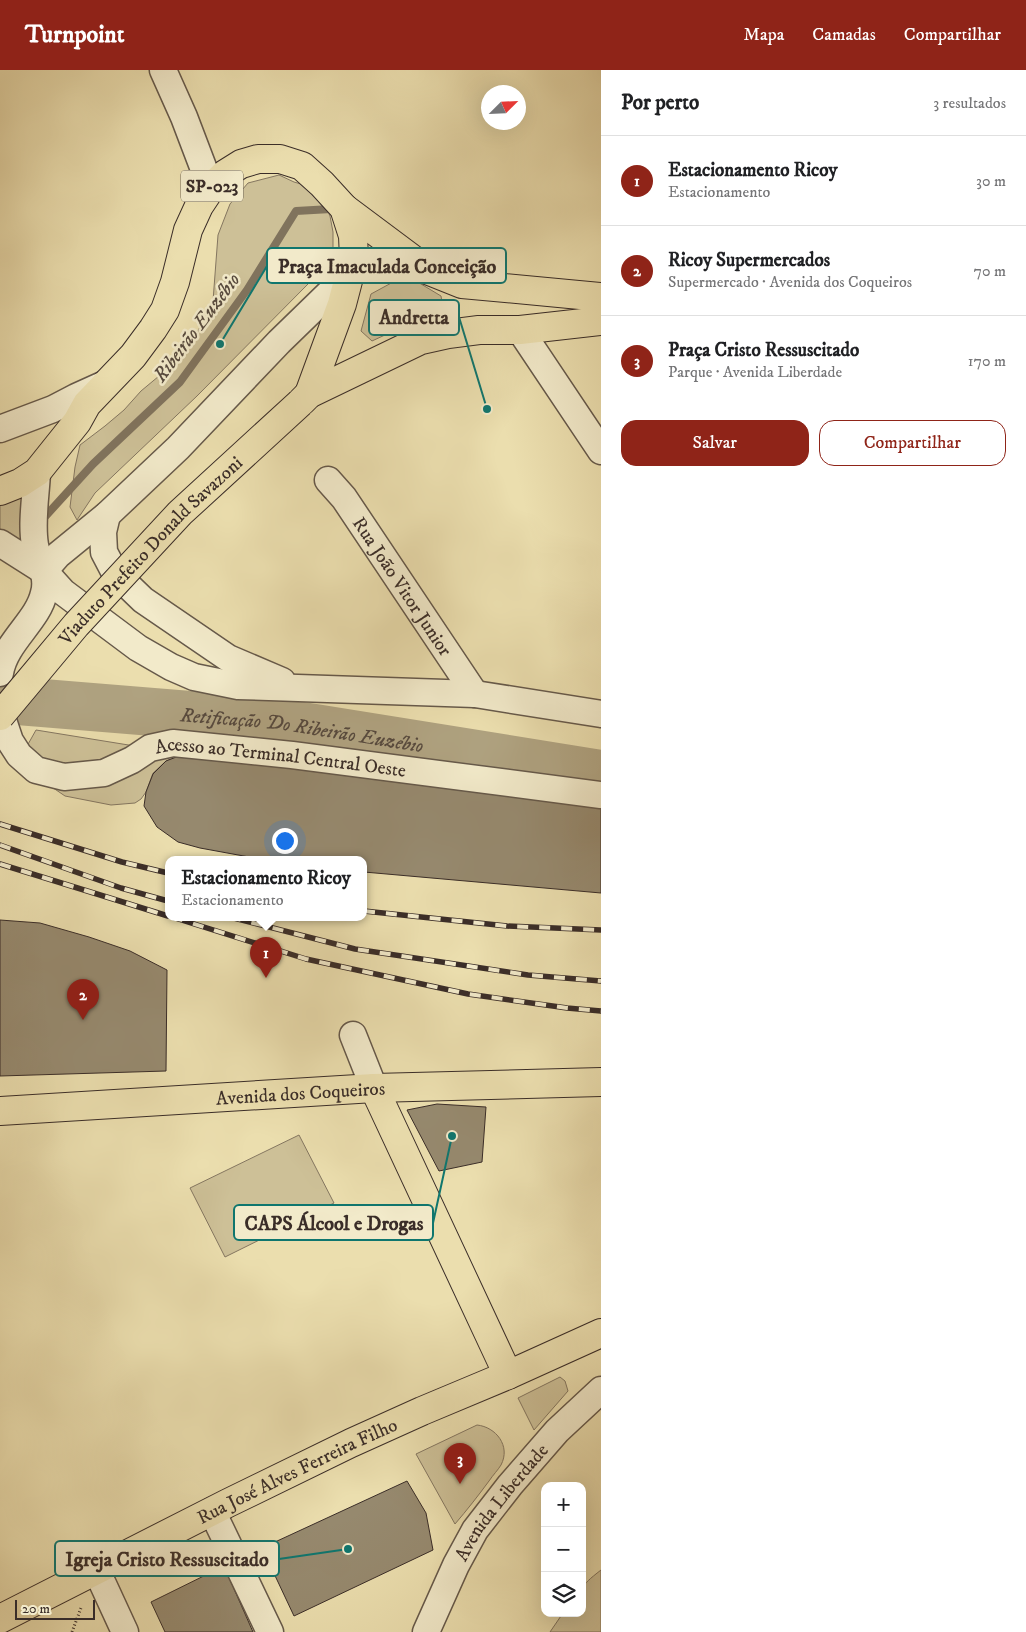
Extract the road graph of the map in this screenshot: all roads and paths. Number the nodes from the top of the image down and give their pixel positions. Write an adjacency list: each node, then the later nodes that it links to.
1 (163, 70): 2 (street)
2 (211, 188): 3 (main road, SP-023); 8 (main road, SP-023)
3 (344, 208): 4 (main road, SP-023); 5 (main road, SP-023)
4 (350, 273): 9 (main road, SP-023); 15 (street)
5 (601, 298)
6 (601, 321): 7 (main road, SP-023)
7 (520, 330): 9 (main road, SP-023); 11 (street)
8 (108, 383): 10 (street); 12 (main road, SP-023)
9 (305, 399): 22 (main road, Viaduto Prefeito Donald Savazoni / SP-023, bridge)
10 (0, 429)
11 (601, 451)
12 (36, 472): 14 (main road, SP-023); 17 (street)
13 (328, 480): 20 (street, Rua João Vitor Junior)
14 (0, 491)
15 (107, 515): 17 (street); 19 (street)
16 (0, 543): 17 (street)
17 (44, 571): 18 (street); 19 (street)
18 (1, 670)
19 (298, 688): 20 (street)
20 (476, 694): 21 (street)
21 (601, 714)
22 (1, 716): 23 (street, Acesso ao Terminal Central Oeste)
23 (601, 795)
24 (353, 1035): 26 (street)
25 (601, 1082): 26 (main road, Avenida dos Coqueiros)
26 (374, 1088): 27 (main road, Avenida dos Coqueiros); 29 (main road)
27 (0, 1111)
28 (601, 1333): 29 (main road, Rua José Alves Ferreira Filho)
29 (508, 1375): 31 (main road, Rua José Alves Ferreira Filho)
30 (601, 1390): 38 (street, Avenida Liberdade)
31 (212, 1511): 32 (main road, Rua José Alves Ferreira Filho); 37 (street)
32 (96, 1569): 34 (main road, Rua José Alves Ferreira Filho); 36 (street)
33 (82, 1605): 35 (path)
34 (0, 1619)
35 (72, 1632)
36 (125, 1632)
37 (270, 1632)
38 (426, 1632)

